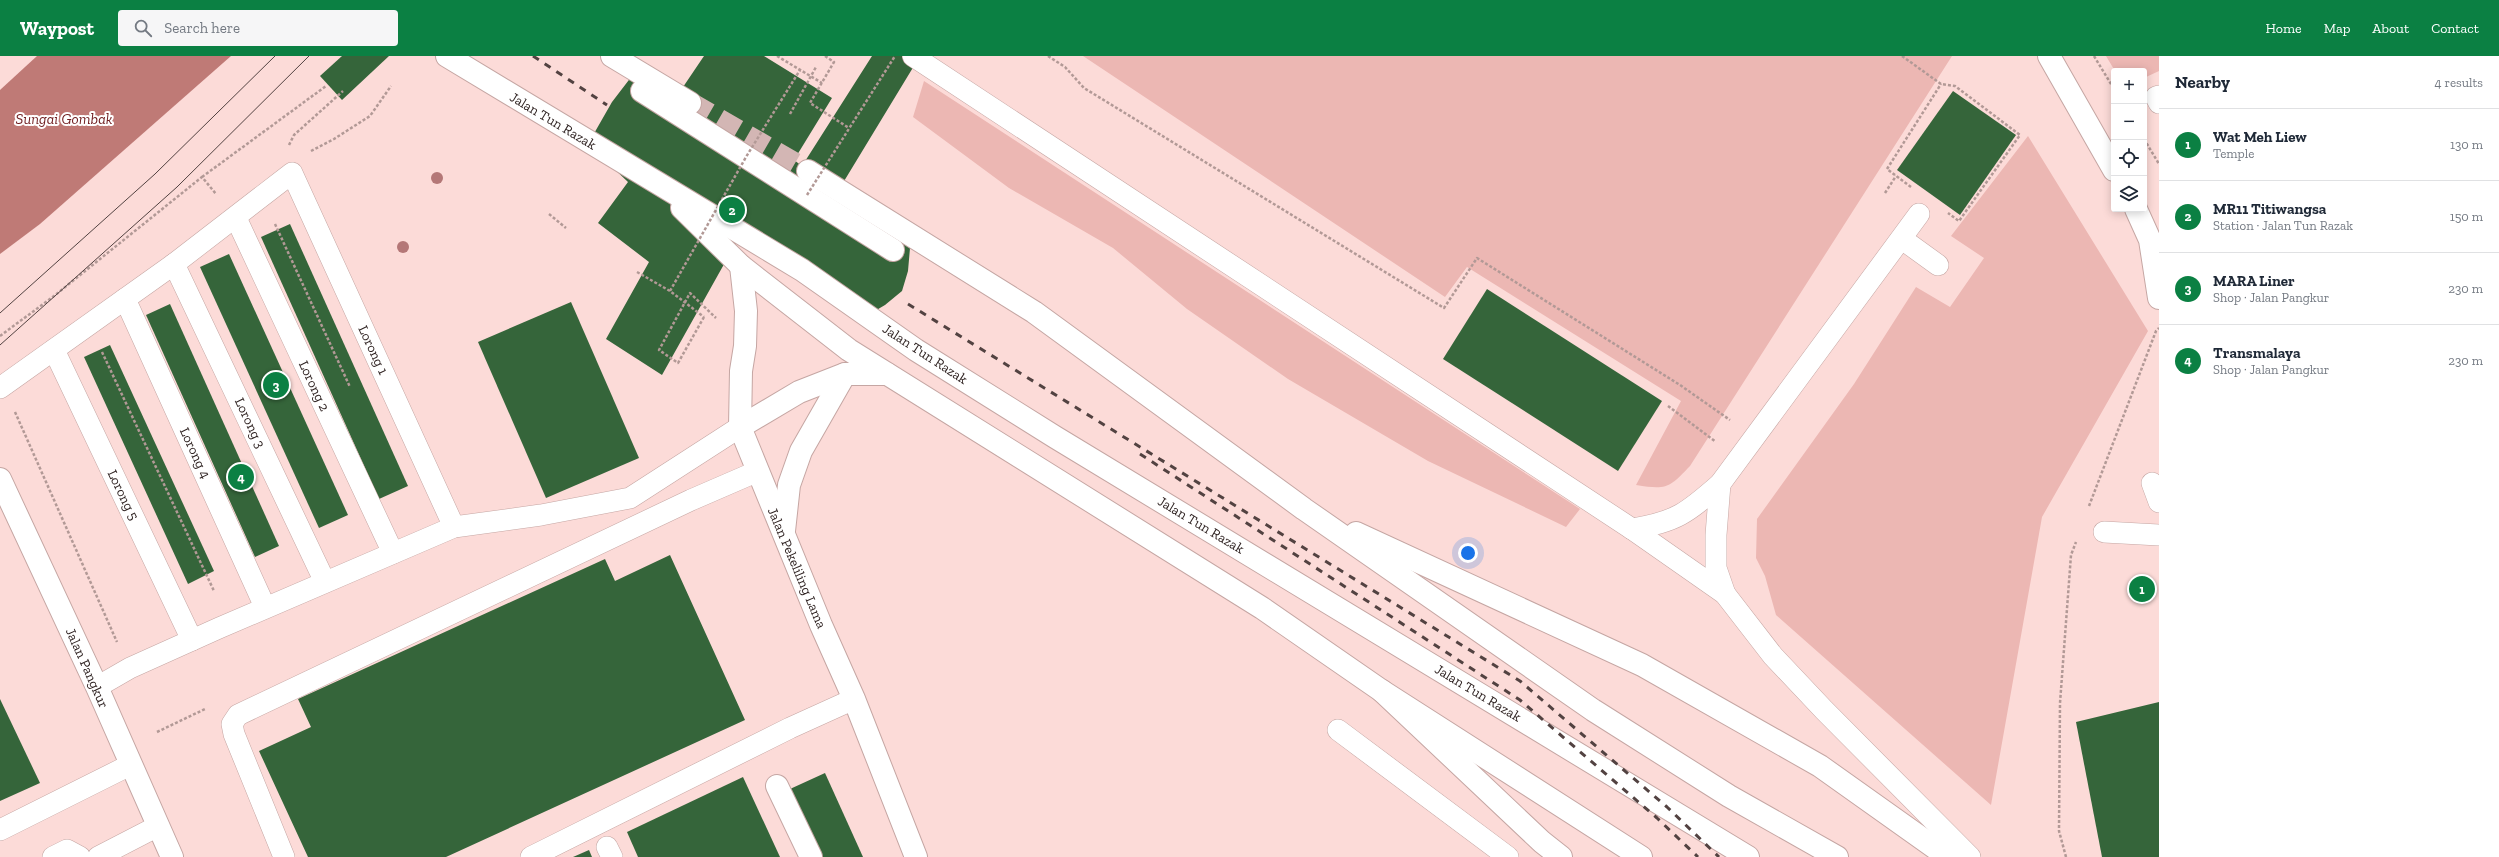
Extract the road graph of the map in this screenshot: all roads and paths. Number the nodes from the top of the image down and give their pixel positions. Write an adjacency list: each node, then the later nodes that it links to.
1 (447, 56): 34 (main road, Jalan Tun Razak)
2 (612, 56): 21 (main road)
3 (777, 56): 12 (path, bridge)
4 (825, 56): 13 (path)
5 (896, 56): 25 (path, bridge)
6 (914, 56): 77 (lane)
7 (1048, 56): 66 (path)
8 (1902, 56): 14 (path)
9 (2049, 56): 30 (main road)
10 (2094, 56): 15 (path)
11 (816, 67): 23 (path)
12 (800, 70): 13 (path, bridge); 28 (path, bridge)
13 (822, 83): 25 (path)
14 (1941, 84): 32 (path); 39 (path)
15 (2111, 84)
16 (326, 86): 33 (path)
17 (391, 86): 24 (path)
18 (343, 91): 27 (path)
19 (642, 92): 28 (main road)
20 (2159, 96): 22 (lane)
21 (690, 102)
22 (2159, 103)
23 (790, 114)
24 (370, 116)
25 (849, 128): 37 (path, bridge)
26 (2145, 140): 29 (path)
27 (289, 148)
28 (746, 157): 37 (main road); 52 (path, bridge)
29 (2159, 164)
30 (2111, 165)
31 (808, 171): 74 (main road)
32 (1896, 176): 35 (path); 36 (path)
33 (202, 177): 43 (path); 58 (path)
34 (659, 184): 50 (main road, Jalan Tun Razak); 108 (main road, Jalan Tun Razak)
35 (1915, 189)
36 (1885, 193)
37 (807, 195): 47 (main road)
38 (263, 197): 43 (lane); 63 (path); 76 (lane, Lorong 1)
39 (1947, 212)
40 (2138, 212): 46 (main road)
41 (549, 214): 44 (path)
42 (1918, 214): 45 (lane)
43 (236, 218): 48 (lane); 82 (lane, Lorong 2)
44 (566, 228)
45 (1902, 238): 49 (lane); 72 (lane)
46 (2155, 239): 53 (main road)
47 (893, 250)
48 (174, 264): 54 (lane); 83 (lane, Lorong 3)
49 (1938, 264)
50 (741, 266): 61 (main road, Jalan Tun Razak); 67 (main road, Jalan Pekeliling Lama)
51 (637, 272): 52 (path, bridge)
52 (670, 292): 55 (path, bridge)
53 (2159, 298)
54 (125, 299): 56 (lane); 86 (lane, Lorong 4)
55 (720, 322)
56 (90, 324): 59 (lane); 84 (path)
57 (2159, 328): 75 (path)
58 (0, 336)
59 (54, 350): 62 (lane); 87 (lane, Lorong 5)
60 (845, 374): 61 (main road); 67 (main road); 79 (main road)
61 (887, 374): 90 (main road, Jalan Tun Razak)
62 (0, 388)
63 (351, 389)
64 (1668, 406): 68 (path)
65 (15, 412): 88 (path)
66 (1736, 424)
67 (740, 428): 69 (main road, Jalan Pekeliling Lama); 76 (lane)
68 (1721, 446)
69 (758, 471): 79 (main road, Jalan Pekeliling Lama); 101 (lane)
70 (0, 479): 89 (main road, Jalan Pangkur)
71 (2152, 483): 73 (lane)
72 (1720, 484): 77 (lane); 85 (lane)
73 (2159, 502)
74 (1304, 509): 109 (main road); 110 (main road)
75 (2088, 510)
76 (454, 527): 82 (lane)
77 (1632, 529): 85 (lane)
78 (2104, 532): 80 (lane)
79 (783, 534): 91 (main road, Jalan Pekeliling Lama)
80 (2159, 535)
81 (2078, 537): 112 (path)
82 (393, 553): 83 (lane)
83 (325, 582): 86 (lane)
84 (214, 591)
85 (1725, 594): 111 (lane)
86 (265, 607): 87 (lane)
87 (192, 640): 89 (lane)
88 (117, 643)
89 (96, 687): 93 (main road, Jalan Pangkur)
90 (1382, 691): 106 (main road); 107 (main road)
91 (854, 699): 102 (lane); 104 (main road, Jalan Pekeliling Lama)
92 (1338, 730): 105 (lane)
93 (130, 765): 95 (main road, Jalan Pangkur); 96 (lane)
94 (777, 786): 103 (main road)
95 (158, 826): 99 (lane); 100 (main road, Jalan Pangkur)
96 (0, 830)
97 (53, 857): 98 (lane)
98 (80, 857)
99 (98, 857)
100 (172, 857)
101 (284, 857)
102 (532, 857)
103 (811, 857)
104 (916, 857)
105 (1508, 857)
106 (1561, 857)
107 (1641, 857)
108 (1748, 857)
109 (1837, 857)
110 (1948, 857)
111 (1970, 857)
112 (2066, 857)

